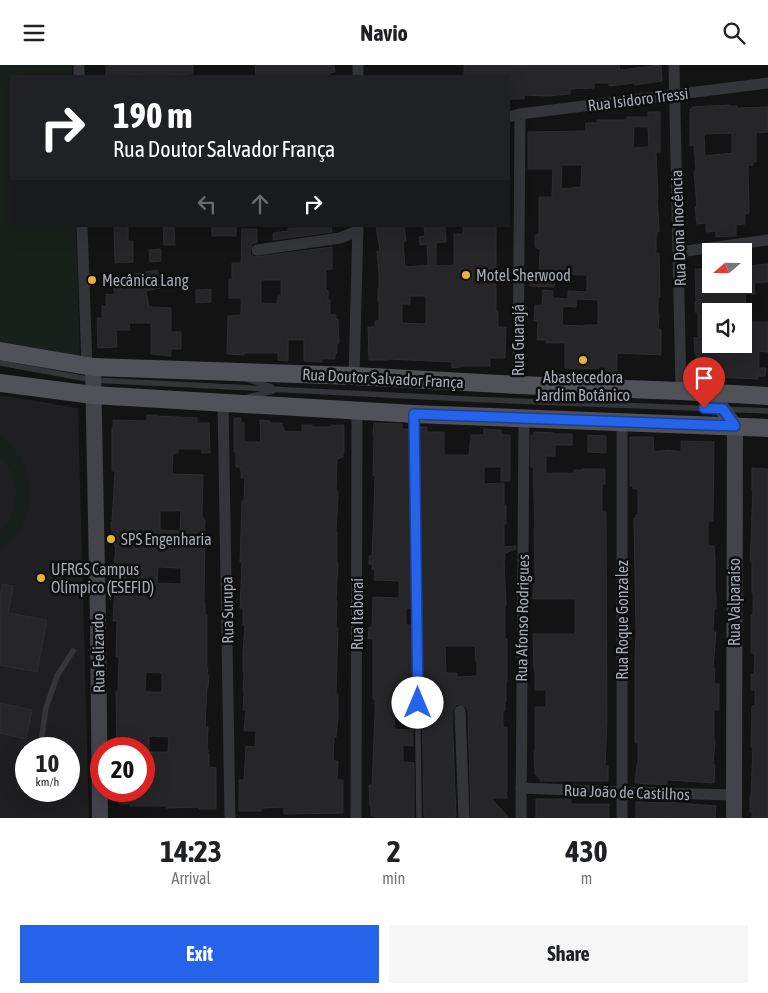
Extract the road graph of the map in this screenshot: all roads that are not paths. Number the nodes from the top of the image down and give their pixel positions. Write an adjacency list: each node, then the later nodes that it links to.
1 (674, 65): 3 (street, Rua Dona Inocência)
2 (768, 83): 3 (street, Rua Isidoro Tressi)
3 (674, 95): 4 (street, Rua Isidoro Tressi); 9 (street, Rua Dona Inocência)
4 (514, 116): 16 (street, Rua Guarajá)
5 (82, 227): 14 (street, Rua Felizardo)
6 (358, 229): 8 (street); 13 (street)
7 (768, 240): 9 (street)
8 (257, 250)
9 (679, 252): 19 (street, Rua Dona Inocência)
10 (0, 351): 14 (main road, Rua Doutor Salvador França)
11 (0, 363): 14 (lane)
12 (225, 372): 13 (main road, Rua Doutor Salvador França); 14 (main road, Rua Doutor Salvador França); 18 (lane)
13 (354, 376): 16 (main road, Rua Doutor Salvador França)
14 (92, 377): 15 (main road, Rua Doutor Salvador França); 18 (lane); 22 (main road, Rua Doutor Salvador França); 38 (street, Rua Felizardo)
15 (0, 383)
16 (518, 385): 17 (main road, Rua Doutor Salvador França)
17 (624, 389): 19 (main road, Rua Doutor Salvador França); 23 (lane)
18 (281, 390): 22 (lane); 23 (lane)
19 (681, 391): 21 (main road, Rua Doutor Salvador França)
20 (768, 396): 21 (main road, Rua Doutor Salvador França)
21 (705, 398): 24 (street)
22 (224, 402): 25 (main road, Rua Doutor Salvador França); 39 (street, Rua Surupa)
23 (570, 403): 24 (lane)
24 (723, 409): 26 (lane); 30 (street)
25 (357, 410): 27 (main road, Rua Doutor Salvador França); 40 (street, Rua Itaboraí)
26 (768, 411)
27 (414, 414): 28 (main road, Rua Doutor Salvador França); 41 (lane)
28 (524, 418): 29 (main road, Rua Doutor Salvador França); 35 (street, Rua Afonso Rodrigues)
29 (622, 422): 30 (main road, Rua Doutor Salvador França); 36 (street, Rua Roque Gonzalez)
30 (735, 426): 31 (main road, Rua Doutor Salvador França); 37 (street, Rua Valparaíso)
31 (768, 428)
32 (73, 651): 34 (lane)
33 (460, 711): 42 (street)
34 (42, 737)
35 (521, 788): 36 (street, Rua João de Castilhos); 43 (street, Rua Afonso Rodrigues)
36 (622, 792): 37 (street, Rua João de Castilhos); 44 (street, Rua Roque Gonzalez)
37 (734, 795): 45 (street, Rua Valparaíso)
38 (100, 818)
39 (230, 818)
40 (356, 818)
41 (419, 818)
42 (464, 818)
43 (521, 818)
44 (622, 818)
45 (734, 818)

